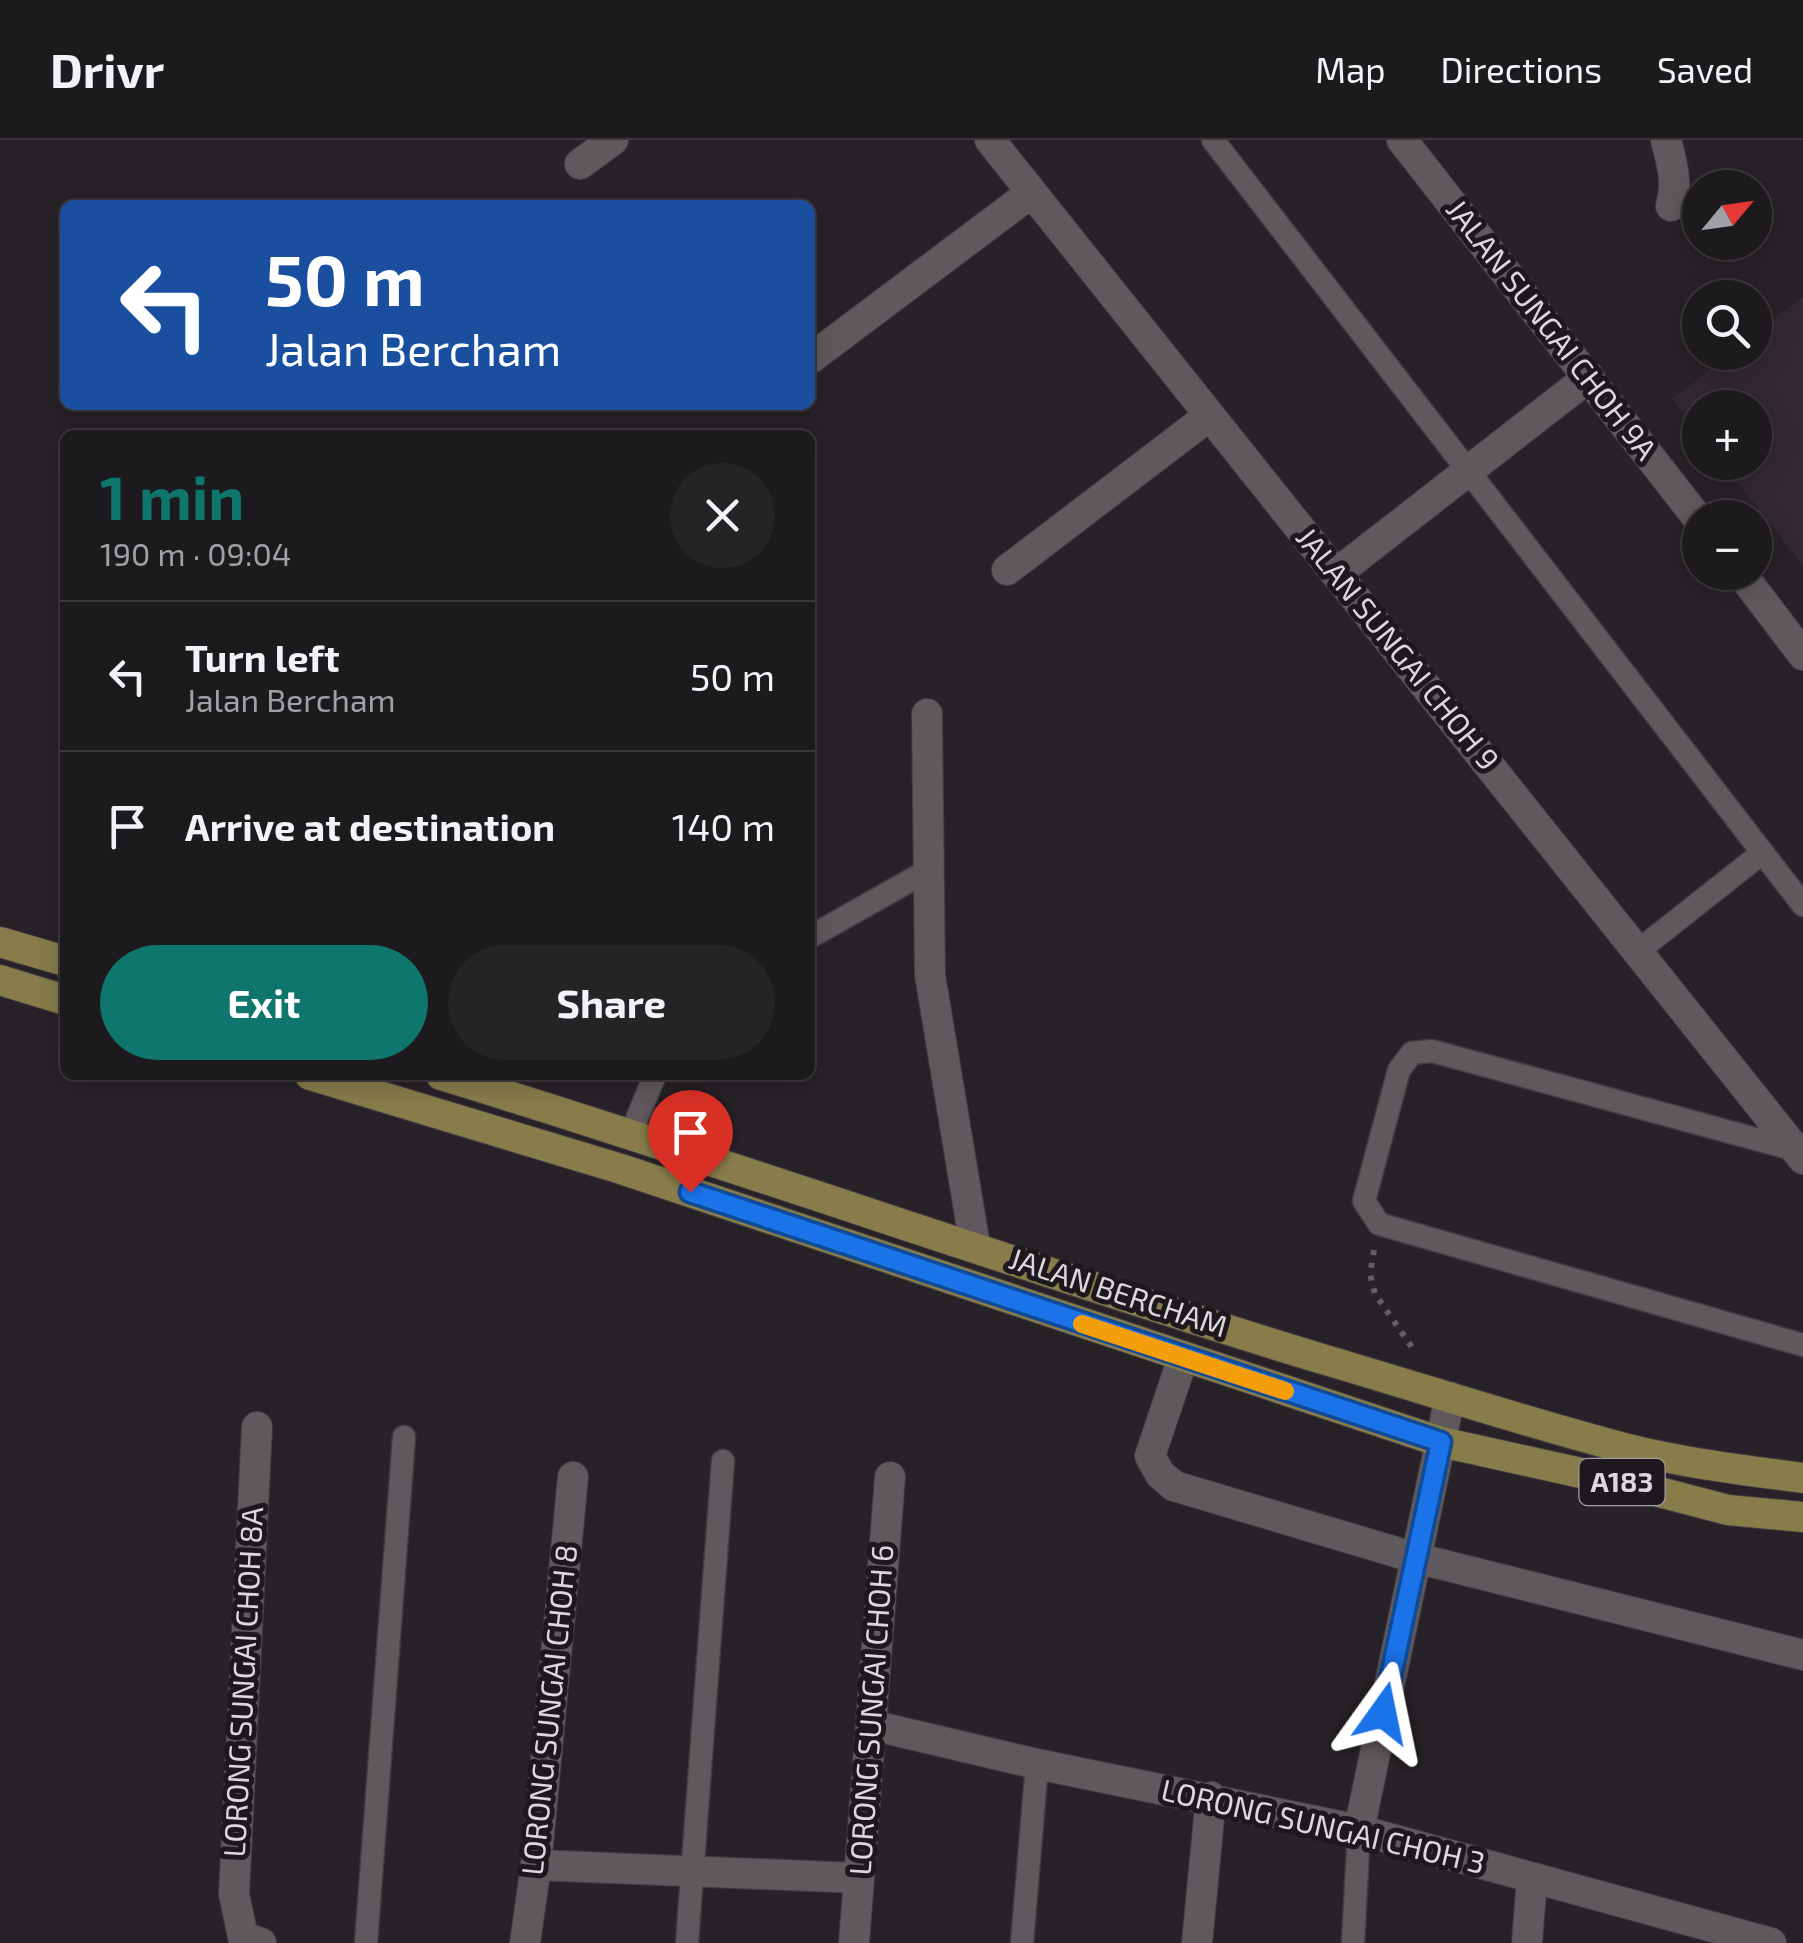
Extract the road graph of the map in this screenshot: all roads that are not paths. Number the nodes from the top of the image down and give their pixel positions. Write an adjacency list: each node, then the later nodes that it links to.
1 (613, 140): 6 (street)
2 (990, 140): 7 (street, JALAN SUNGAI CHOH 9)
3 (1213, 140): 12 (lane)
4 (1402, 140): 10 (street, JALAN SUNGAI CHOH 9A)
5 (1666, 140): 8 (street)
6 (580, 164)
7 (1032, 193): 9 (street); 11 (street, JALAN SUNGAI CHOH 9)
8 (1671, 206)
9 (815, 355)
10 (1590, 377): 12 (street); 13 (street, JALAN SUNGAI CHOH 9A)
11 (1209, 416): 14 (street); 15 (street, JALAN SUNGAI CHOH 9)
12 (1468, 470): 15 (street); 19 (lane)
13 (1684, 500)
14 (1006, 570)
15 (1337, 573): 24 (street, JALAN SUNGAI CHOH 9)
16 (1754, 590): 17 (street)
17 (1803, 655)
18 (927, 714): 20 (street)
19 (1762, 852): 21 (lane); 24 (lane)
20 (927, 871): 22 (lane); 33 (street)
21 (1803, 904)
22 (815, 934)
23 (0, 942): 25 (main road)
24 (1638, 952): 32 (street, JALAN SUNGAI CHOH 9)
25 (60, 960)
26 (0, 980): 27 (main road)
27 (60, 998)
28 (327, 1080): 35 (main road, JALAN BERCHAM / A183)
29 (458, 1080): 31 (main road, JALAN BERCHAM / A183)
30 (653, 1080): 31 (lane)
31 (631, 1133): 33 (main road, JALAN BERCHAM / A183)
32 (1799, 1155): 34 (lane)
33 (975, 1246): 36 (main road, JALAN BERCHAM / A183)
34 (1803, 1344)
35 (1184, 1358): 39 (main road, JALAN BERCHAM / A183); 45 (street)
36 (1450, 1397): 39 (street); 43 (main road, JALAN BERCHAM / A183)
37 (257, 1427): 55 (street, LORONG SUNGAI CHOH 8A)
38 (404, 1437): 56 (lane)
39 (1441, 1442): 44 (main road, JALAN BERCHAM / A183); 45 (street)
40 (723, 1461): 52 (lane)
41 (573, 1477): 51 (street, LORONG SUNGAI CHOH 8)
42 (890, 1477): 47 (street, LORONG SUNGAI CHOH 6)
43 (1803, 1478)
44 (1803, 1517)
45 (1416, 1558): 46 (street); 50 (street)
46 (1803, 1654)
47 (871, 1725): 48 (street, LORONG SUNGAI CHOH 3); 53 (street, LORONG SUNGAI CHOH 6)
48 (1037, 1764): 49 (street, LORONG SUNGAI CHOH 3); 60 (lane)
49 (1211, 1797): 50 (street, LORONG SUNGAI CHOH 3); 61 (street)
50 (1358, 1830): 54 (street, LORONG SUNGAI CHOH 3); 62 (lane)
51 (536, 1865): 52 (street); 57 (street, LORONG SUNGAI CHOH 8)
52 (692, 1871): 53 (street); 58 (lane)
53 (859, 1878): 59 (street, LORONG SUNGAI CHOH 6)
54 (1532, 1878): 63 (street); 64 (street, LORONG SUNGAI CHOH 3)
55 (252, 1940)
56 (366, 1943)
57 (525, 1943)
58 (687, 1943)
59 (854, 1943)
60 (1022, 1943)
61 (1198, 1943)
62 (1353, 1943)
63 (1528, 1943)
64 (1771, 1943)

